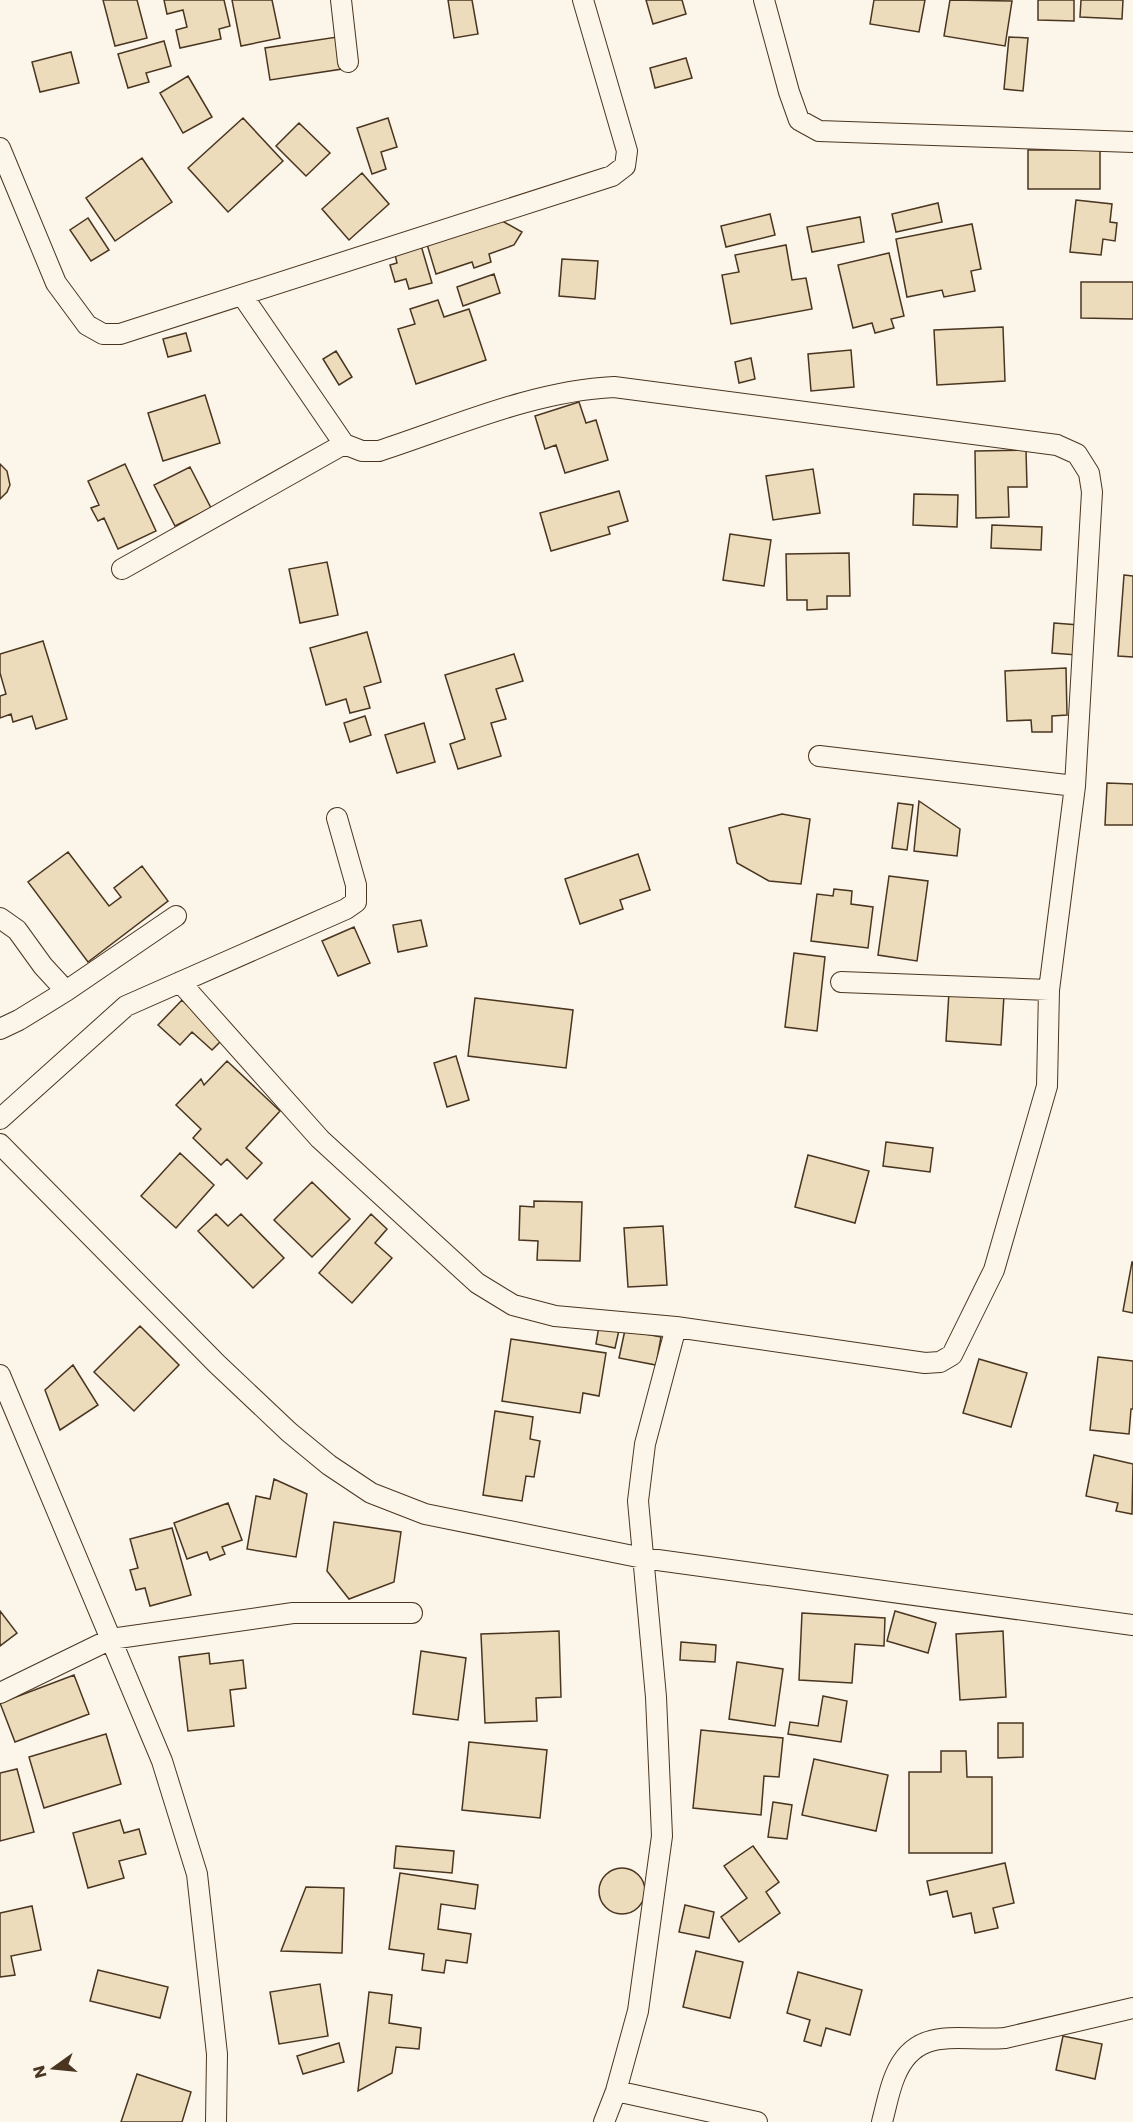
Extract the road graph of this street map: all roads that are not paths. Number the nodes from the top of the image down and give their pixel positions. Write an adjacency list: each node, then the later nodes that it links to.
1 (341, 0): 4 (street)
2 (583, 0): 7 (street)
3 (764, 0): 5 (street)
4 (348, 62)
5 (1133, 142)
6 (0, 148): 7 (street)
7 (242, 295): 8 (street)
8 (344, 444): 9 (street); 11 (street)
9 (122, 569)
10 (819, 756): 11 (street)
11 (1075, 786): 17 (street)
12 (337, 819): 15 (street)
13 (176, 916): 18 (street)
14 (0, 918): 18 (street)
15 (180, 982): 20 (street); 22 (street)
16 (841, 982): 17 (street)
17 (1049, 990): 22 (street)
18 (66, 991): 19 (street)
19 (0, 1029)
20 (0, 1119)
21 (0, 1144): 24 (street)
22 (676, 1327): 24 (street)
23 (0, 1375): 27 (street)
24 (643, 1558): 26 (street); 30 (street)
25 (412, 1613): 27 (street)
26 (1133, 1625)
27 (111, 1639): 28 (street); 31 (street)
28 (0, 1693)
29 (1133, 2008): 34 (street)
30 (616, 2091): 32 (street); 33 (street)
31 (216, 2122)
32 (604, 2122)
33 (757, 2122)
34 (882, 2122)

